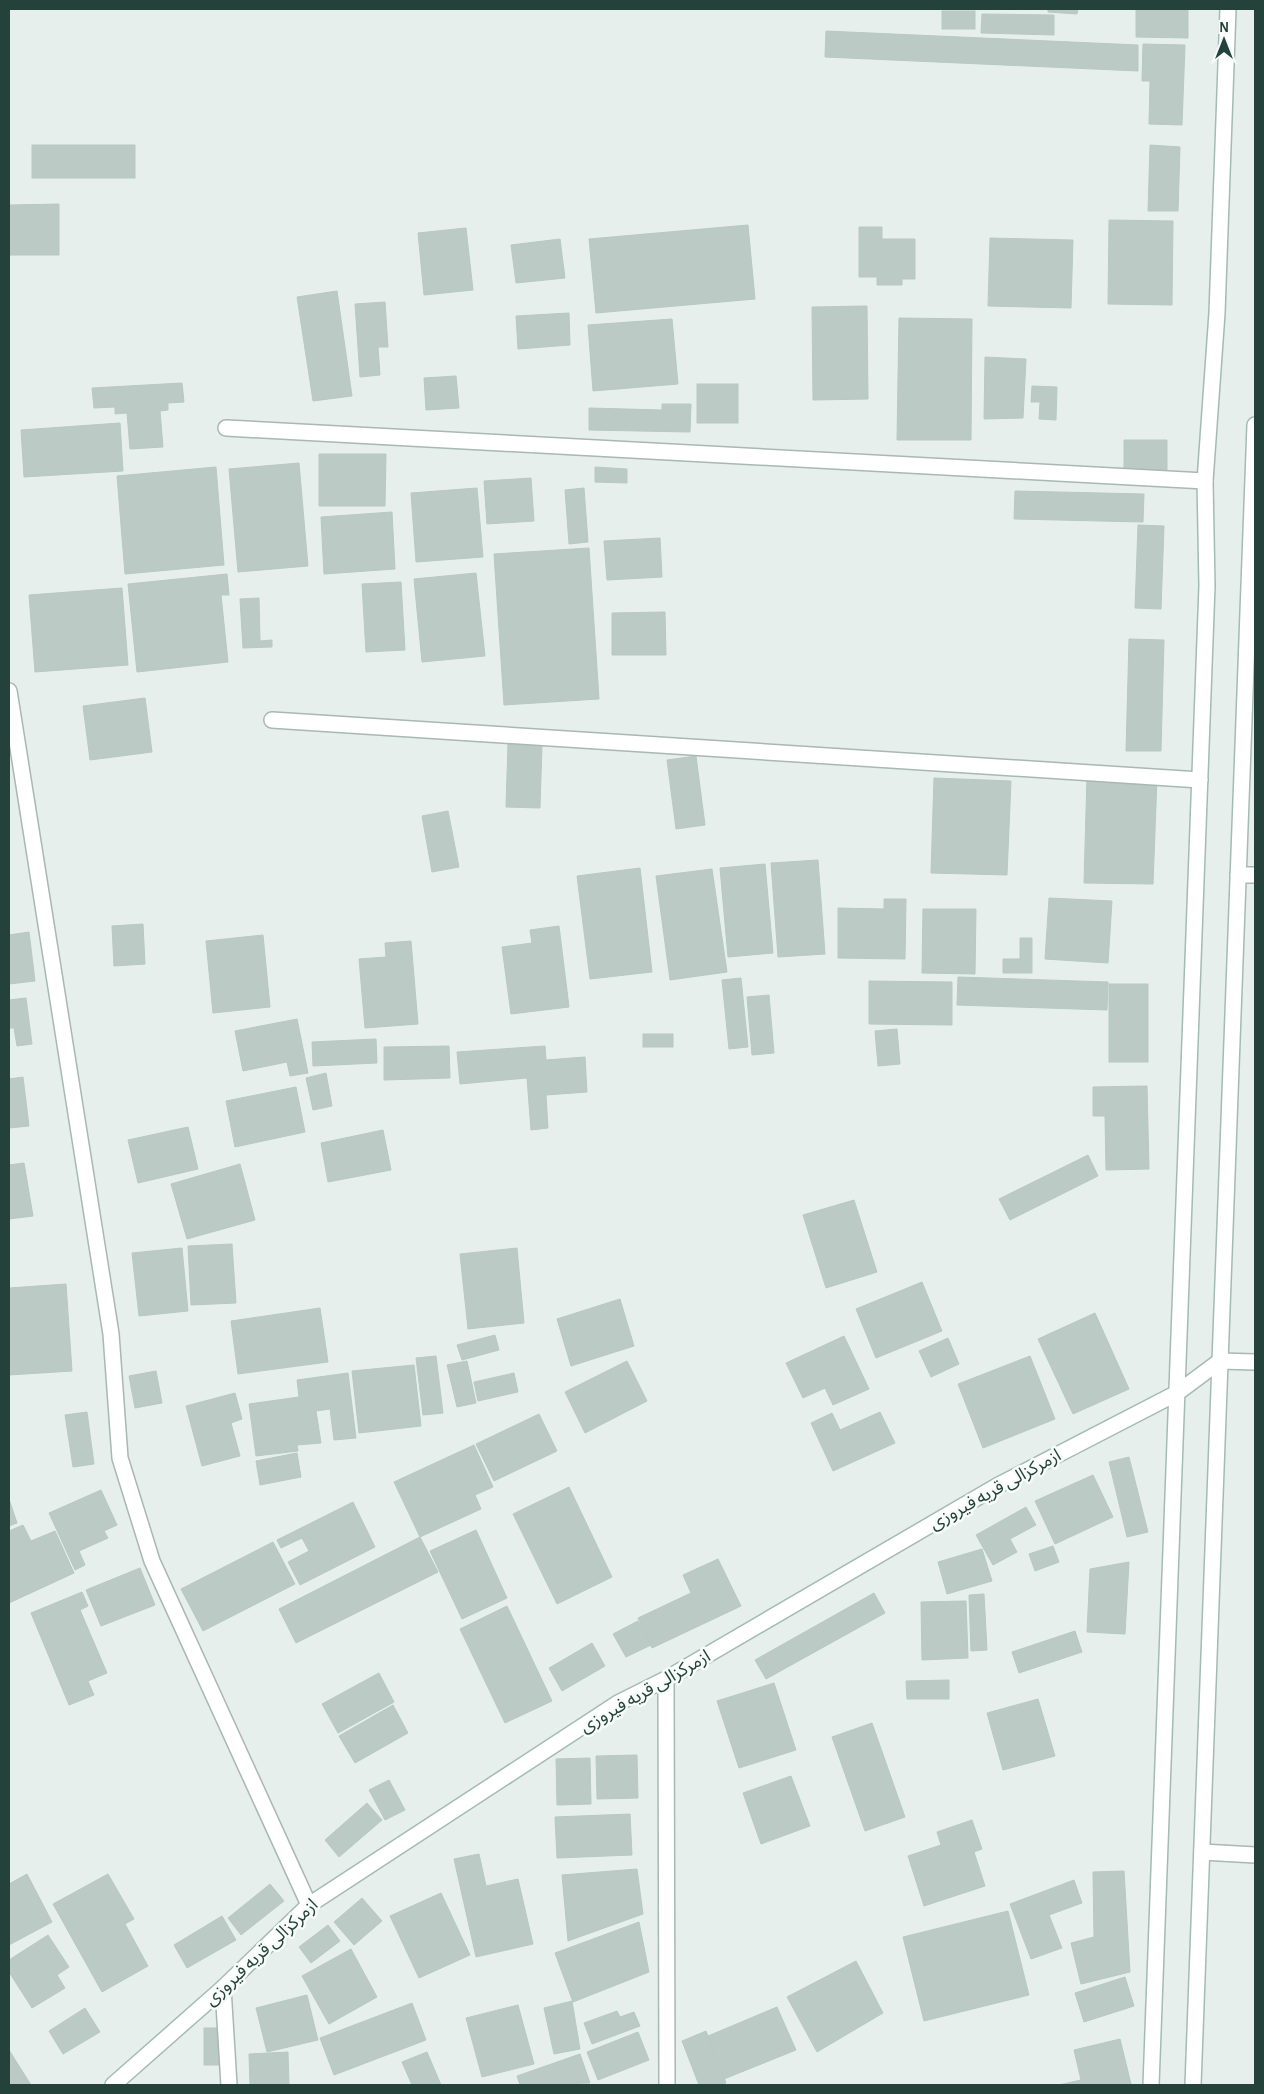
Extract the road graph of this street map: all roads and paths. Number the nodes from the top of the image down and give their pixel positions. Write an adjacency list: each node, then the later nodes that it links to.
1 (1228, 9): 4 (street)
2 (1255, 425): 5 (street)
3 (226, 428): 4 (street)
4 (1205, 481): 8 (street)
5 (1252, 584): 9 (street)
6 (9, 691): 17 (street)
7 (272, 720): 8 (street)
8 (1200, 780): 13 (street)
9 (1238, 875): 10 (street); 11 (street)
10 (1255, 875)
11 (1220, 1361): 12 (street); 13 (street, ازمرکزالی قریه فیروزی); 15 (street)
12 (1255, 1362)
13 (1177, 1393): 14 (street, ازمرکزالی قریه فیروزی); 22 (street)
14 (666, 1679): 17 (street, ازمرکزالی قریه فیروزی); 21 (street)
15 (1202, 1852): 16 (street); 23 (street)
16 (1255, 1855)
17 (309, 1905): 18 (street, ازمرکزالی قریه فیروزی)
18 (223, 1988): 19 (street, ازمرکزالی قریه فیروزی); 20 (street)
19 (114, 2085)
20 (229, 2085)
21 (667, 2085)
22 (1151, 2085)
23 (1193, 2085)

